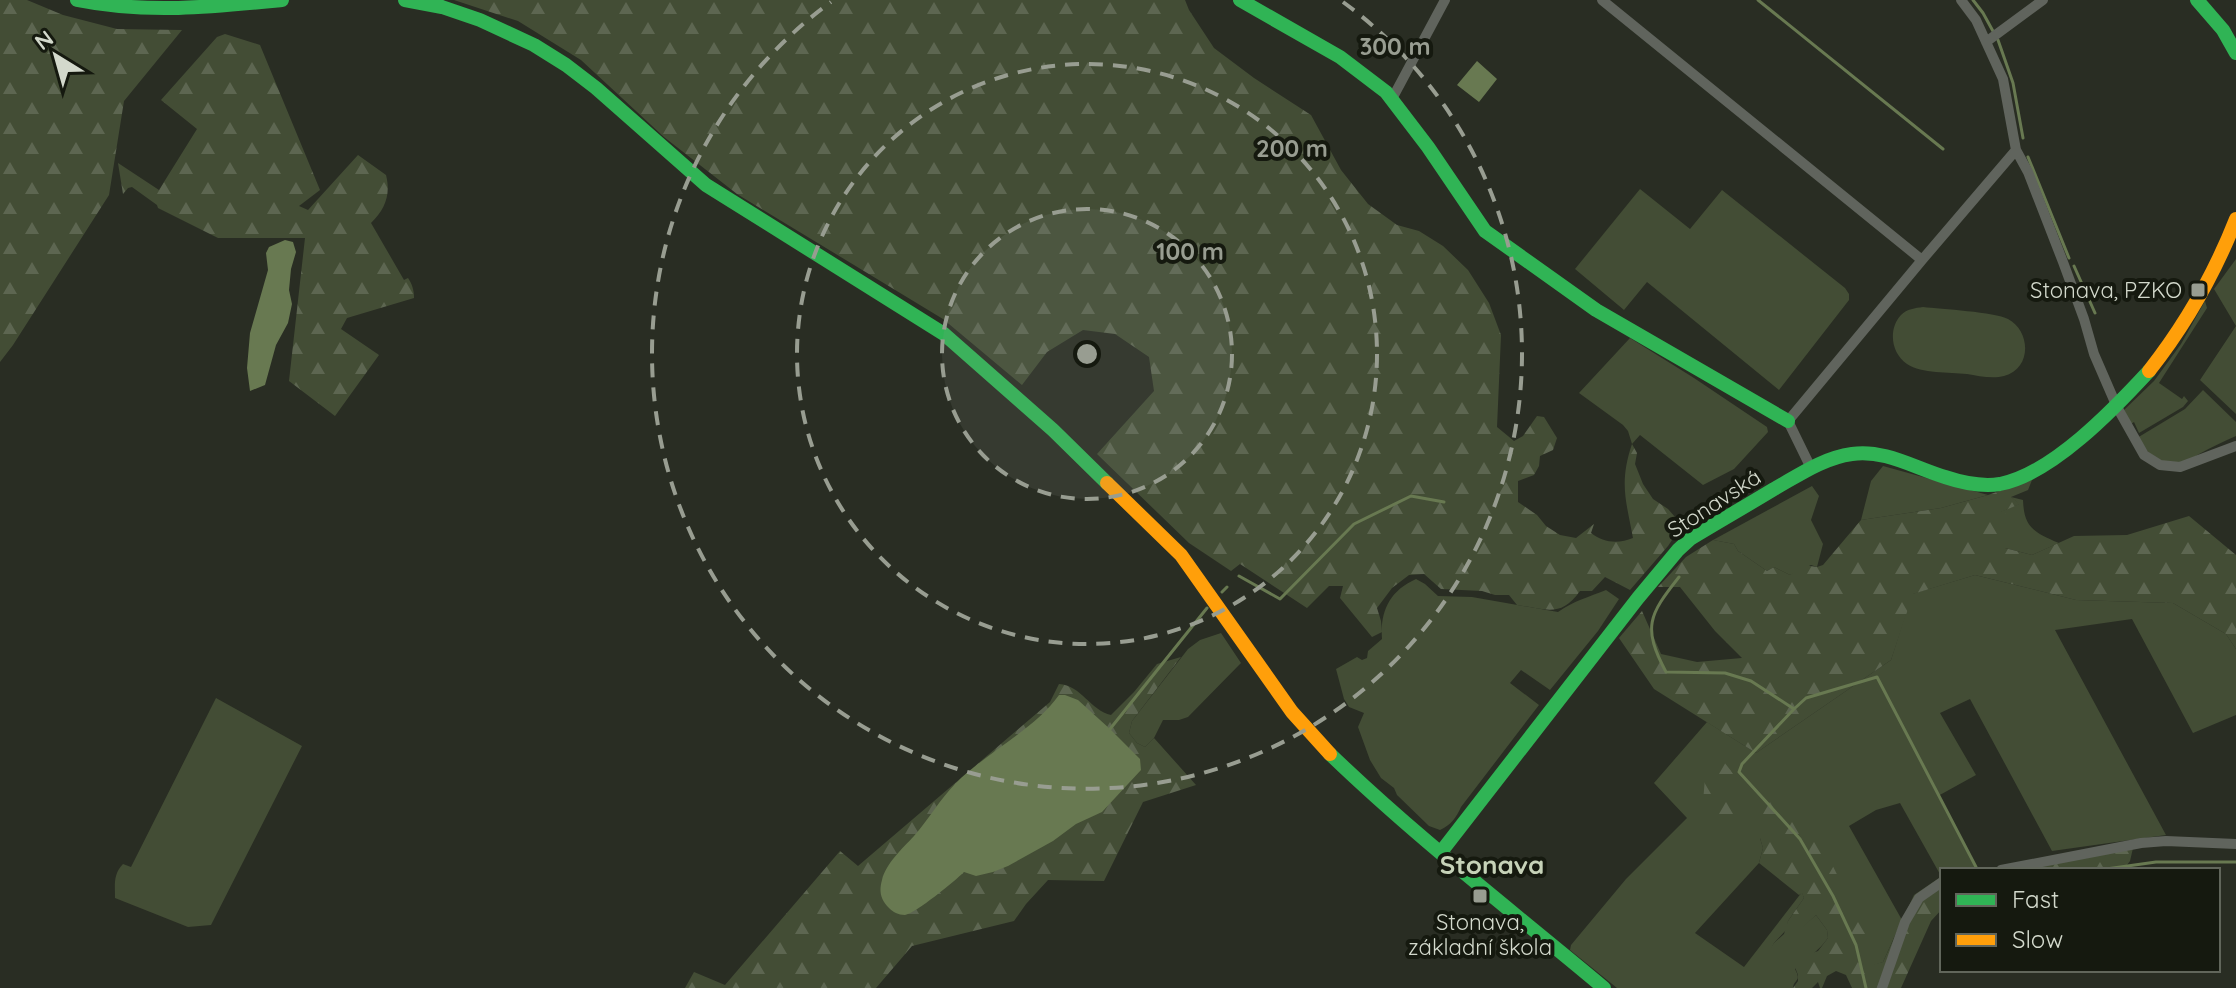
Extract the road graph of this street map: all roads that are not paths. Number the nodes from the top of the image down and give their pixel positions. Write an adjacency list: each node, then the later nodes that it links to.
1 (77, 0): 2 (street)
2 (282, 0)
3 (405, 0): 10 (street)
4 (1240, 0): 13 (street)
5 (1445, 0): 13 (street)
6 (1602, 0): 17 (street)
7 (1961, 0): 11 (street)
8 (2043, 0): 11 (street)
9 (2197, 0): 12 (street)
10 (448, 4): 23 (street)
11 (1986, 42): 14 (street)
12 (2236, 53)
13 (1392, 99): 19 (street)
14 (2016, 150): 17 (street); 18 (street)
15 (2236, 219): 16 (street)
16 (2232, 246): 18 (street, Stonavská)
17 (1922, 260): 19 (street)
18 (2117, 407): 20 (street); 21 (street, Stonavská)
19 (1788, 421): 21 (street)
20 (2236, 446)
21 (1811, 468): 23 (street, Stonavská)
22 (2236, 844): 24 (street)
23 (1441, 852): 26 (street)
24 (2011, 868)
25 (1940, 883): 27 (street)
26 (1604, 988)
27 (1882, 988)

